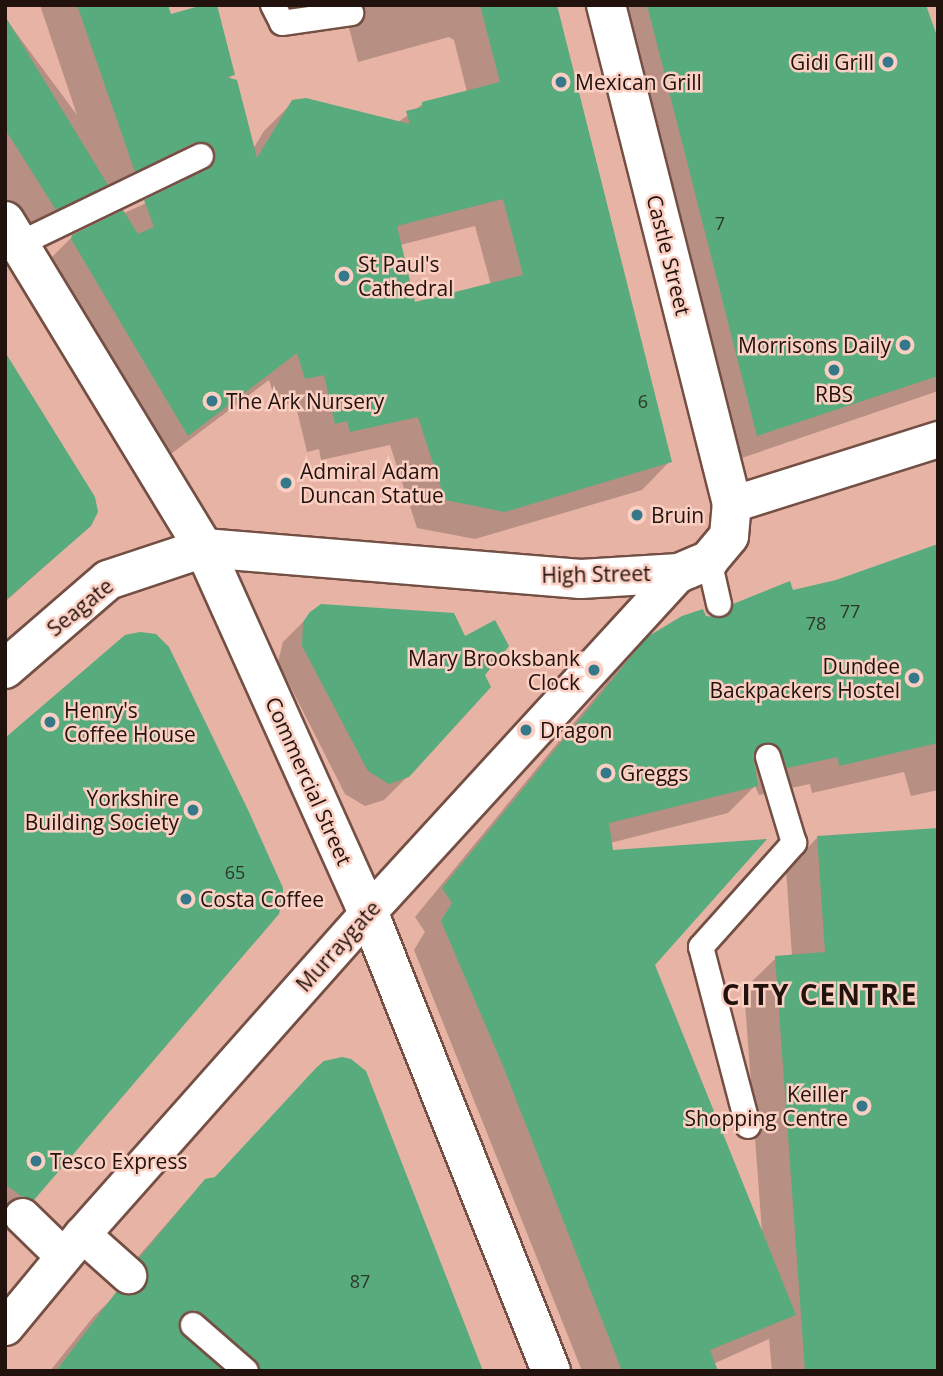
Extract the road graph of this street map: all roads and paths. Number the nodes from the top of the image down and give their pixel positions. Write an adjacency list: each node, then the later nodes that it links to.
1 (273, 5): 3 (lane)
2 (606, 5): 7 (street, Castle Street)
3 (351, 13)
4 (201, 156): 5 (lane)
5 (12, 233): 8 (street, Commercial Street)
6 (938, 439): 7 (street)
7 (732, 504): 9 (street)
8 (204, 548): 9 (street, High Street); 11 (street, Seagate); 13 (street, Commercial Street)
9 (694, 566): 10 (lane); 13 (street, Murraygate)
10 (719, 604)
11 (5, 669)
12 (768, 757): 14 (lane)
13 (368, 912): 16 (street, Murraygate); 21 (street, Commercial Street)
14 (748, 1126)
15 (22, 1216): 16 (street)
16 (72, 1245): 17 (street); 19 (street, Murraygate)
17 (128, 1275)
18 (193, 1325): 20 (lane)
19 (5, 1327)
20 (246, 1371)
21 (551, 1371)

